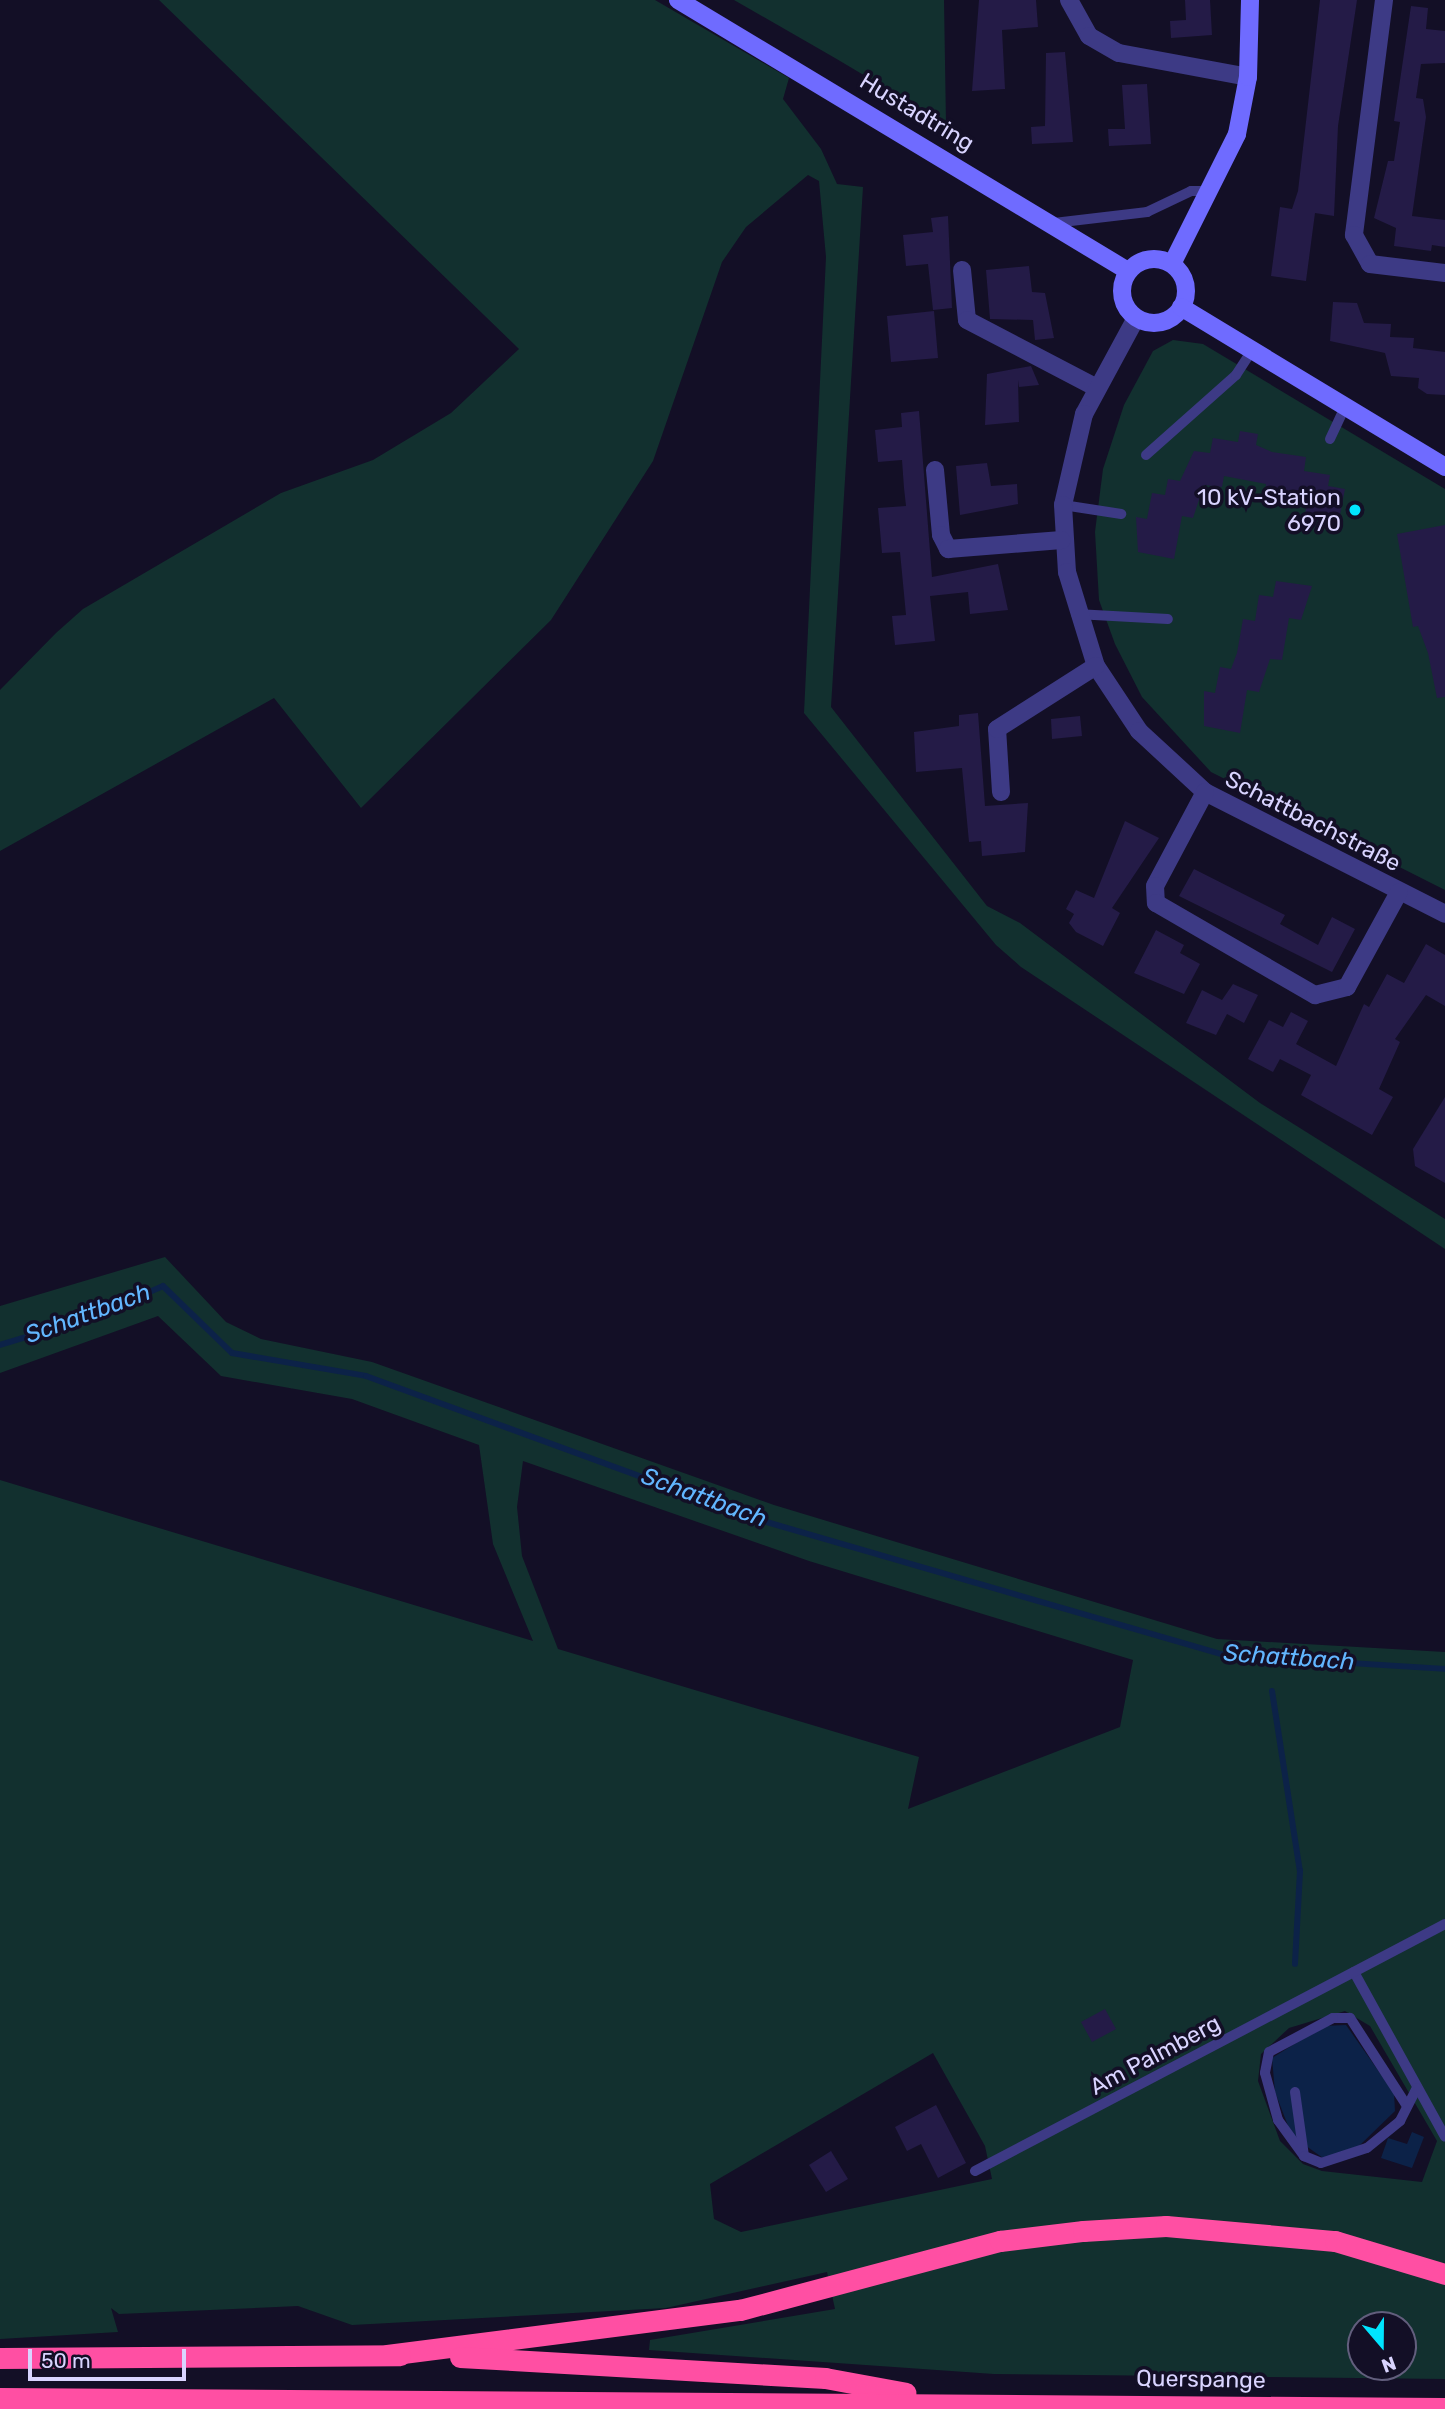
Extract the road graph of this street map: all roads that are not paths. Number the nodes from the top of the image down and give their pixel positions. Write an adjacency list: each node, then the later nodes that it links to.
1 (678, 0): 7 (street, Hustadtring)
2 (1069, 0): 5 (street)
3 (1250, 0): 5 (street)
4 (1384, 0): 11 (street)
5 (1248, 77): 6 (street)
6 (1213, 191): 7 (lane); 8 (street)
7 (1054, 223): 10 (street, Hustadtring)
8 (1172, 264): 10 (street); 12 (street)
9 (962, 270): 15 (street)
10 (1128, 271): 13 (street)
11 (1445, 272)
12 (1181, 307): 13 (street); 14 (street)
13 (1136, 318): 15 (street, Schattbachstraße)
14 (1253, 349): 16 (street); 18 (lane)
15 (1095, 387): 21 (street, Schattbachstraße)
16 (1345, 407): 17 (lane); 19 (street)
17 (1330, 439)
18 (1146, 455)
19 (1445, 467)
20 (935, 470): 23 (street)
21 (1063, 505): 22 (lane); 23 (street, Schattbachstraße)
22 (1121, 514)
23 (1062, 540): 24 (street, Schattbachstraße)
24 (1076, 614): 25 (lane); 26 (street, Schattbachstraße)
25 (1168, 619)
26 (1096, 666): 27 (street); 28 (street, Schattbachstraße)
27 (1001, 792)
28 (1205, 793): 29 (street, Schattbachstraße); 29 (street, Schattbachstraße)
29 (1399, 892): 30 (street, Schattbachstraße)
30 (1445, 914)
31 (1445, 1924): 32 (lane, Am Palmberg)
32 (1353, 1972): 33 (lane); 38 (lane, Am Palmberg)
33 (1417, 2088): 35 (lane); 36 (lane)
34 (1295, 2092): 37 (lane)
35 (1407, 2106): 37 (lane); 37 (lane)
36 (1445, 2137)
37 (1304, 2157)
38 (975, 2171)
39 (1445, 2274): 40 (highway)
40 (387, 2355): 41 (highway); 43 (highway)
41 (0, 2358)
42 (0, 2398): 43 (highway)
43 (957, 2403): 44 (highway, Querspange)
44 (1445, 2408)

